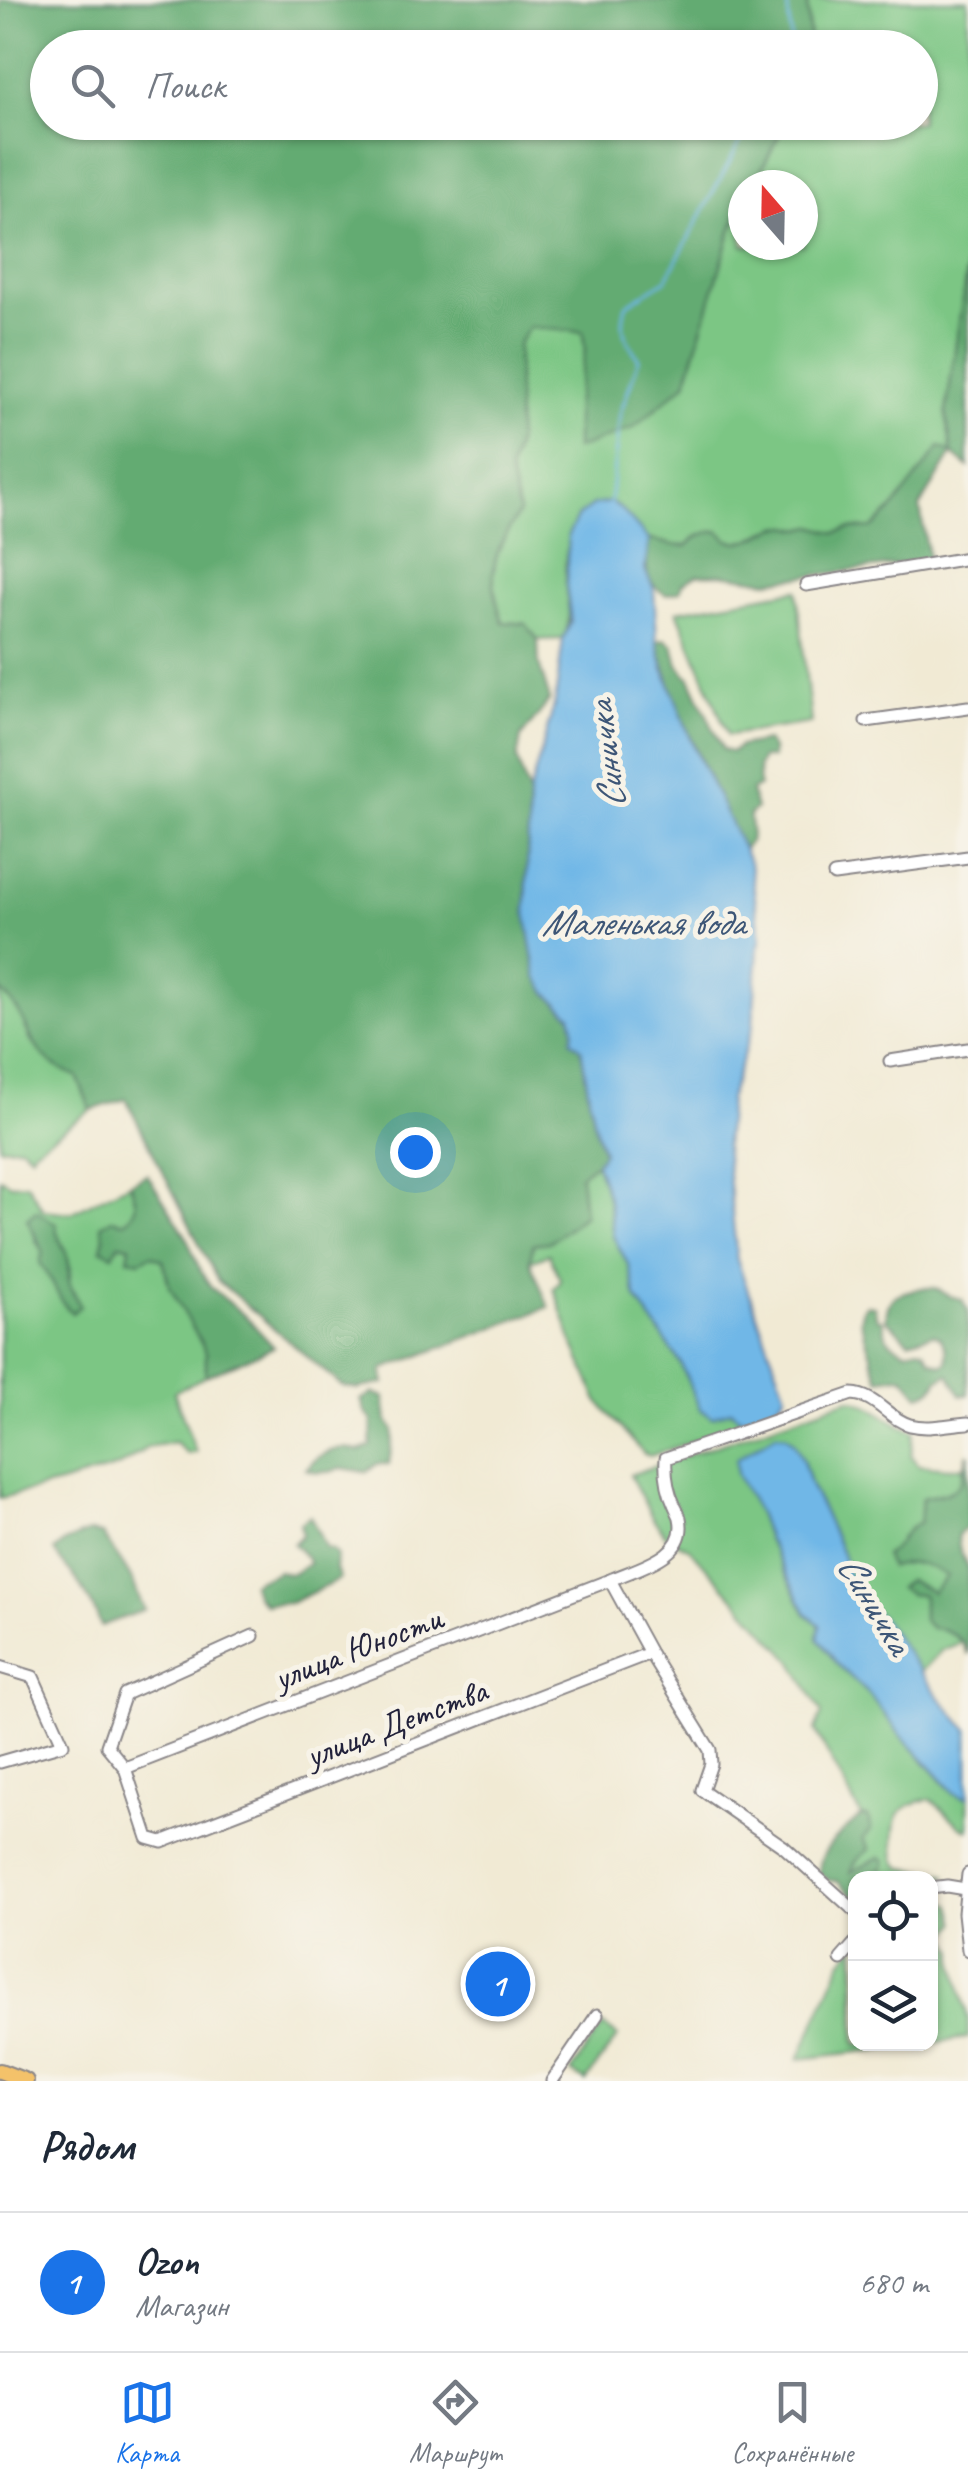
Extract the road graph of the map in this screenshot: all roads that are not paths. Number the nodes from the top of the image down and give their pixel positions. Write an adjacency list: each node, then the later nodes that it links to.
1 (968, 558): 2 (street)
2 (806, 584)
3 (968, 708): 4 (street)
4 (866, 721)
5 (968, 857): 6 (street)
6 (834, 875)
7 (968, 1049): 8 (street)
8 (890, 1061)
9 (968, 1423): 10 (street, улица Юности)
10 (610, 1580): 12 (street); 15 (street, улица Юности)
11 (254, 1636): 15 (street)
12 (650, 1654): 15 (street, улица Детства); 19 (street)
13 (0, 1667): 14 (street)
14 (0, 1762)
15 (125, 1768)
16 (968, 1874): 18 (street)
17 (938, 1887): 18 (street)
18 (965, 1889): 20 (street)
19 (848, 1905)
20 (968, 1950)
21 (848, 1951): 22 (street)
22 (841, 1959)
23 (597, 2015): 26 (street)
24 (0, 2071): 25 (main road)
25 (26, 2081)
26 (552, 2081)

